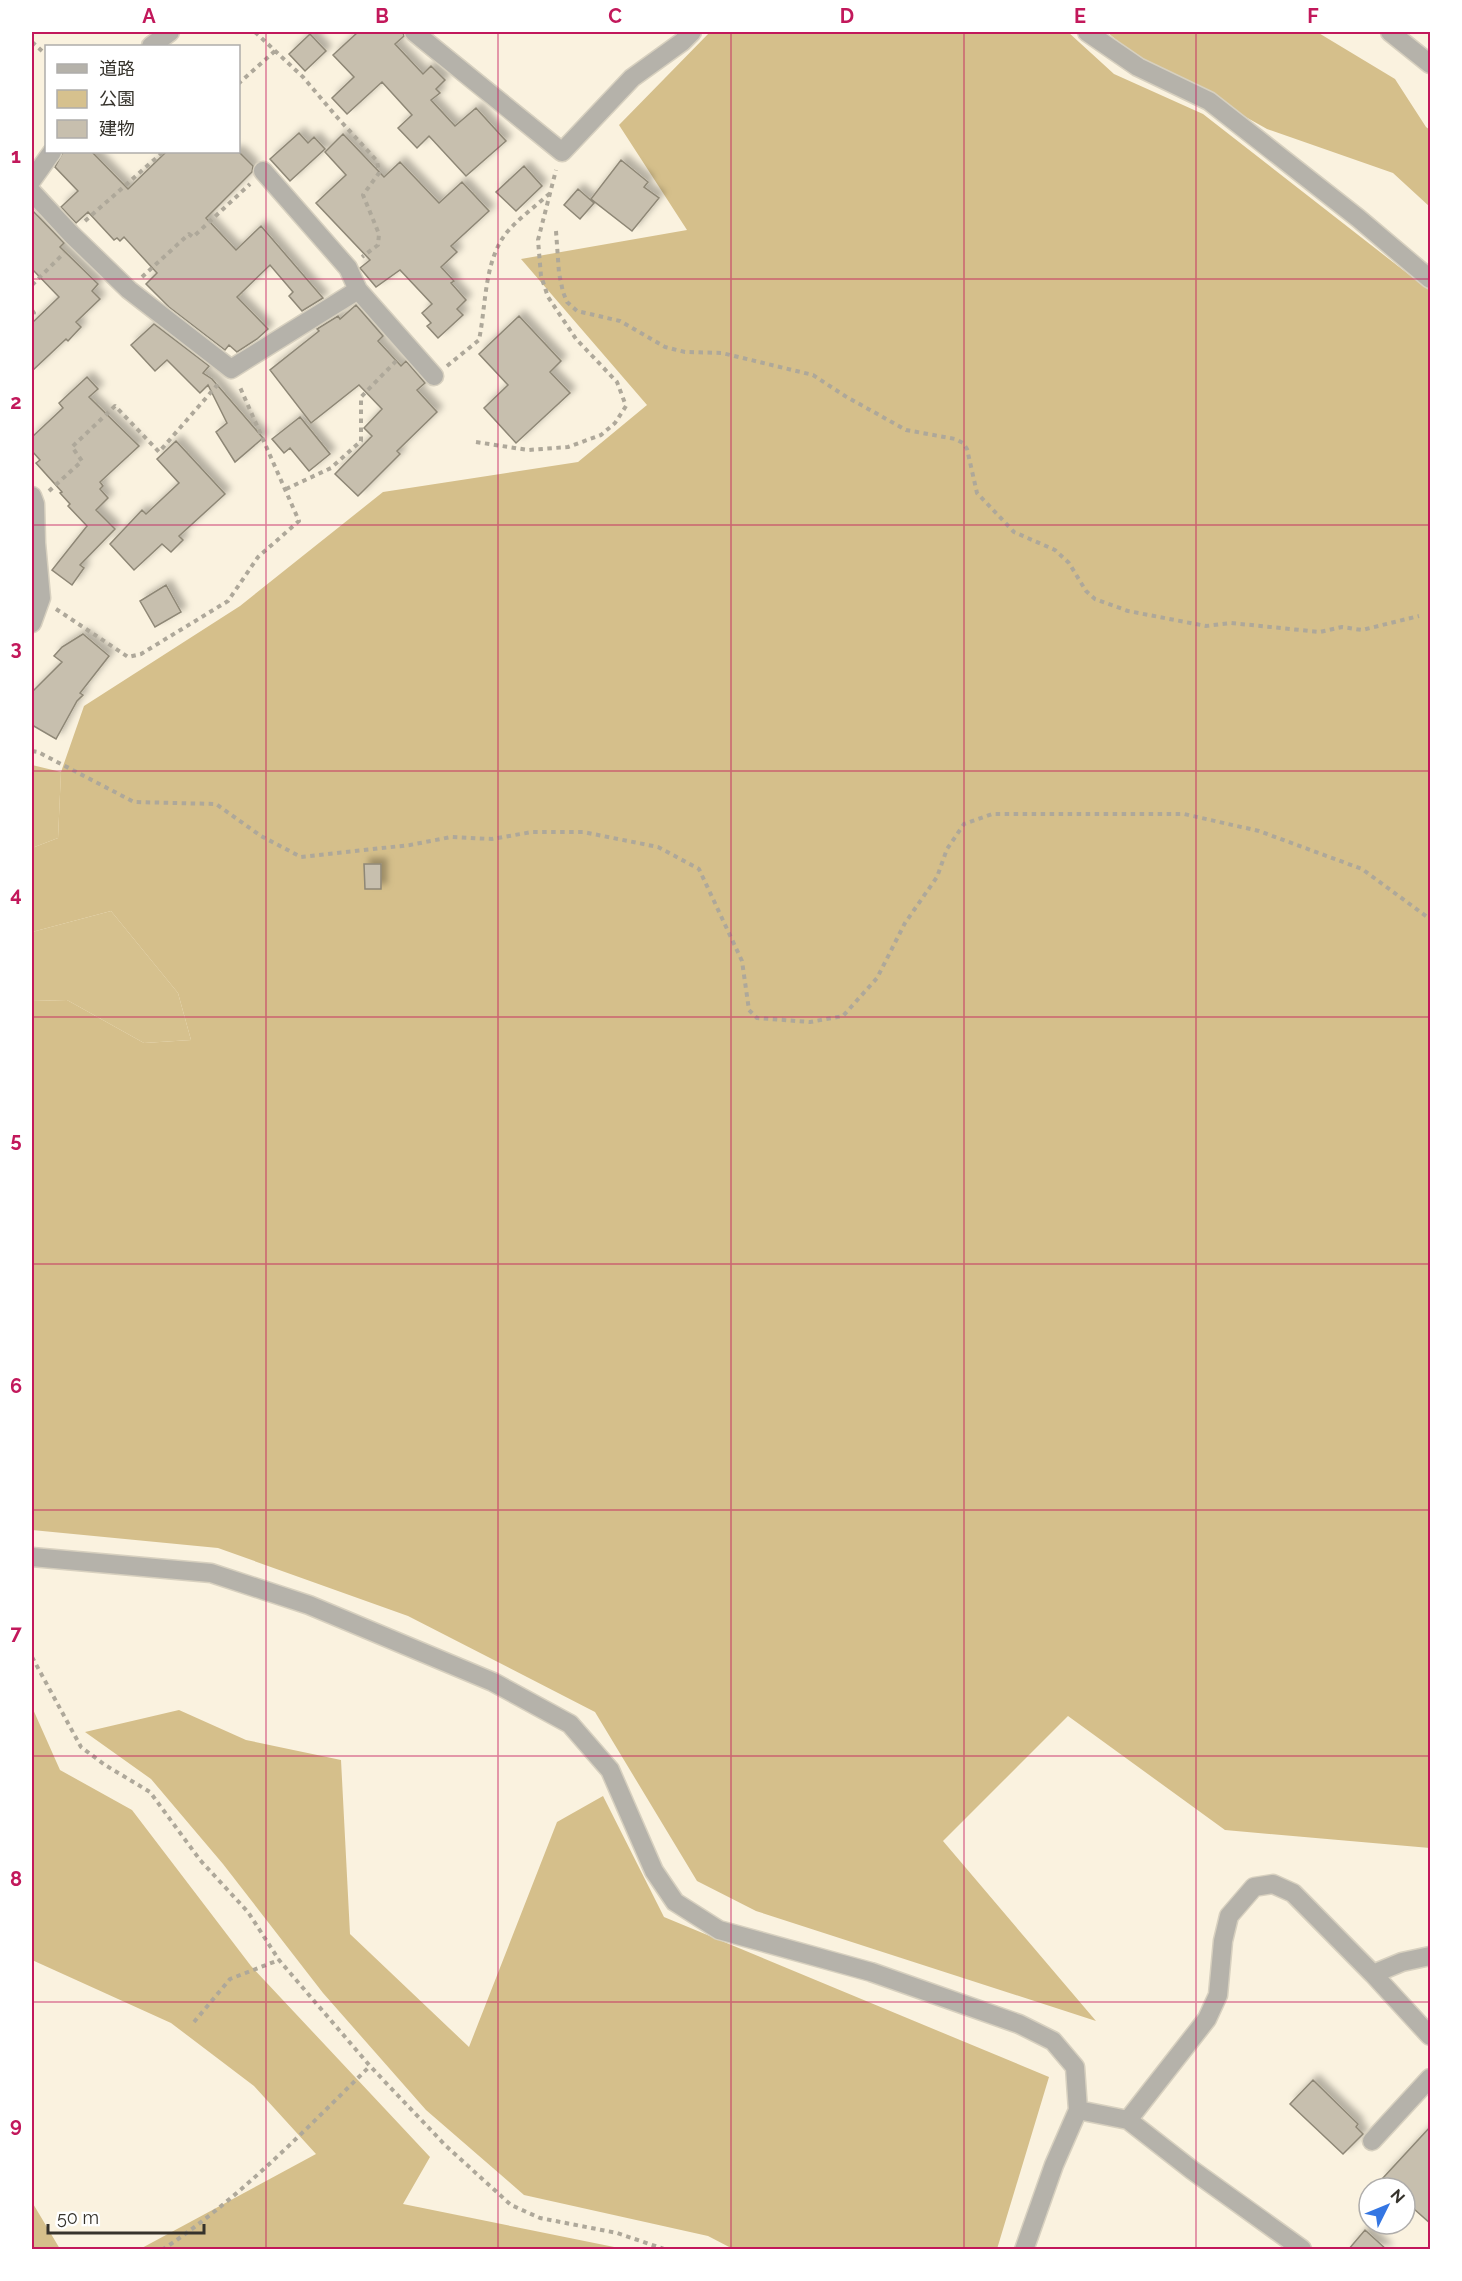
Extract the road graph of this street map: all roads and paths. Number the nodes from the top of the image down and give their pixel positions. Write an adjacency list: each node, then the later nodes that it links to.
1 (170, 32): 8 (street)
2 (255, 32): 10 (path)
3 (414, 32): 13 (street)
4 (692, 32): 13 (street)
5 (1087, 32): 23 (street)
6 (1390, 32): 11 (street)
7 (32, 42): 9 (path)
8 (152, 45)
9 (42, 51)
10 (275, 51): 12 (path); 22 (path)
11 (1431, 64)
12 (240, 82)
13 (562, 152): 19 (path)
14 (51, 153): 17 (street)
15 (162, 153): 21 (path)
16 (263, 171): 22 (street); 25 (path)
17 (32, 180)
18 (32, 192): 21 (street)
19 (549, 194): 31 (path); 32 (path)
20 (556, 231): 36 (path)
21 (74, 237): 24 (path); 25 (street)
22 (348, 268): 26 (street)
23 (1431, 279)
24 (32, 285)
25 (129, 290): 30 (street)
26 (358, 290): 29 (street); 30 (street)
27 (32, 310): 28 (path)
28 (32, 316)
29 (409, 347): 31 (street); 33 (path)
30 (231, 369): 33 (path); 34 (path)
31 (434, 376)
32 (476, 442)
33 (286, 489): 35 (path)
34 (33, 500): 35 (street)
35 (41, 598): 37 (street)
36 (1419, 616)
37 (32, 623)
38 (32, 751): 39 (path)
39 (1431, 919)
40 (32, 1557): 49 (street)
41 (32, 1657): 43 (path)
42 (1431, 1956): 44 (street)
43 (279, 1960): 45 (path); 47 (path)
44 (1373, 1974): 46 (street); 50 (street)
45 (194, 2022)
46 (1431, 2036)
47 (370, 2066): 53 (path); 54 (path)
48 (1431, 2078): 51 (street)
49 (1078, 2110): 50 (street); 55 (street)
50 (1128, 2120): 52 (street)
51 (1372, 2141)
52 (1302, 2249)
53 (162, 2250)
54 (667, 2250)
55 (1024, 2250)

